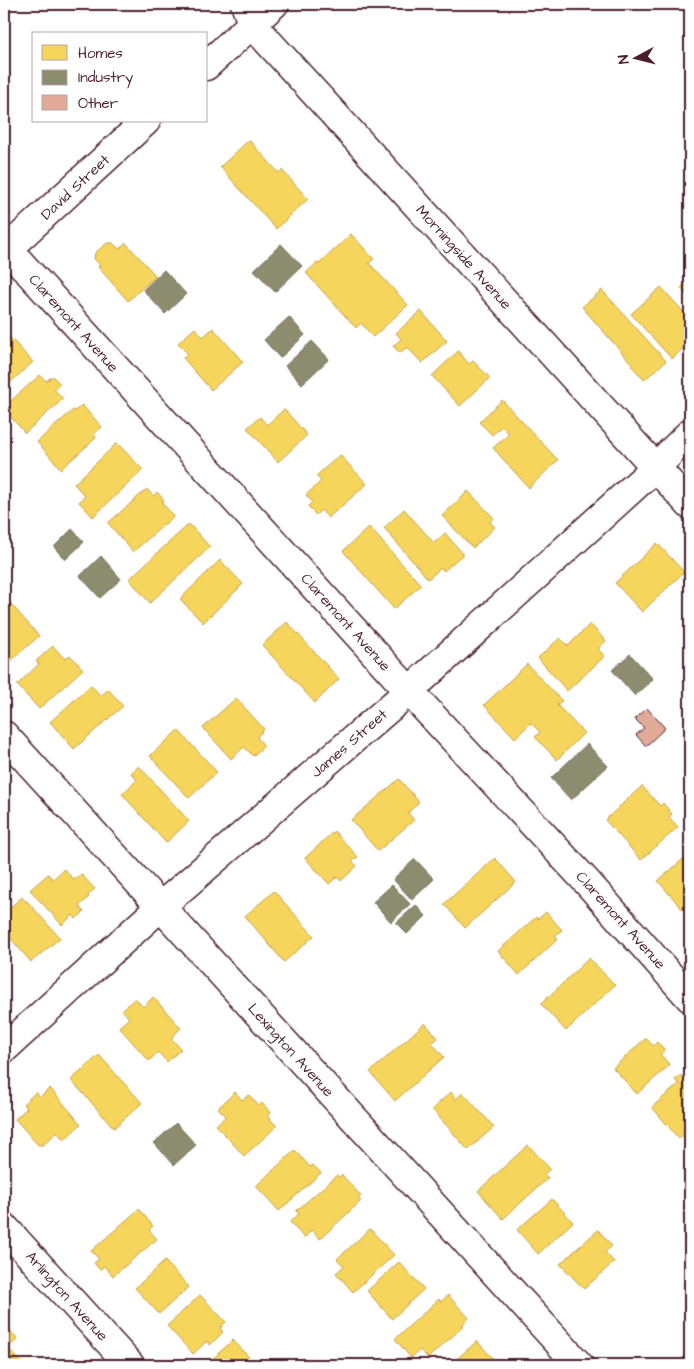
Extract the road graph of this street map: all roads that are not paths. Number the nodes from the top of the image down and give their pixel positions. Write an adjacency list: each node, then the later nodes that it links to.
1 (274, 4): 2 (street)
2 (248, 14): 3 (street); 7 (street, Morningside Avenue)
3 (208, 64)
4 (145, 122): 5 (street, David Street)
5 (5, 249): 9 (street, Claremont Avenue)
6 (690, 433): 7 (street, James Street)
7 (656, 467): 8 (street, Morningside Avenue); 9 (street, James Street)
8 (690, 505)
9 (409, 691): 11 (street, James Street); 12 (street, Claremont Avenue)
10 (4, 735): 11 (street, Lexington Avenue)
11 (160, 907): 13 (street, James Street); 16 (street, Lexington Avenue)
12 (690, 998)
13 (4, 1049)
14 (4, 1227): 15 (street, Arlington Avenue)
15 (130, 1365)
16 (579, 1365)

